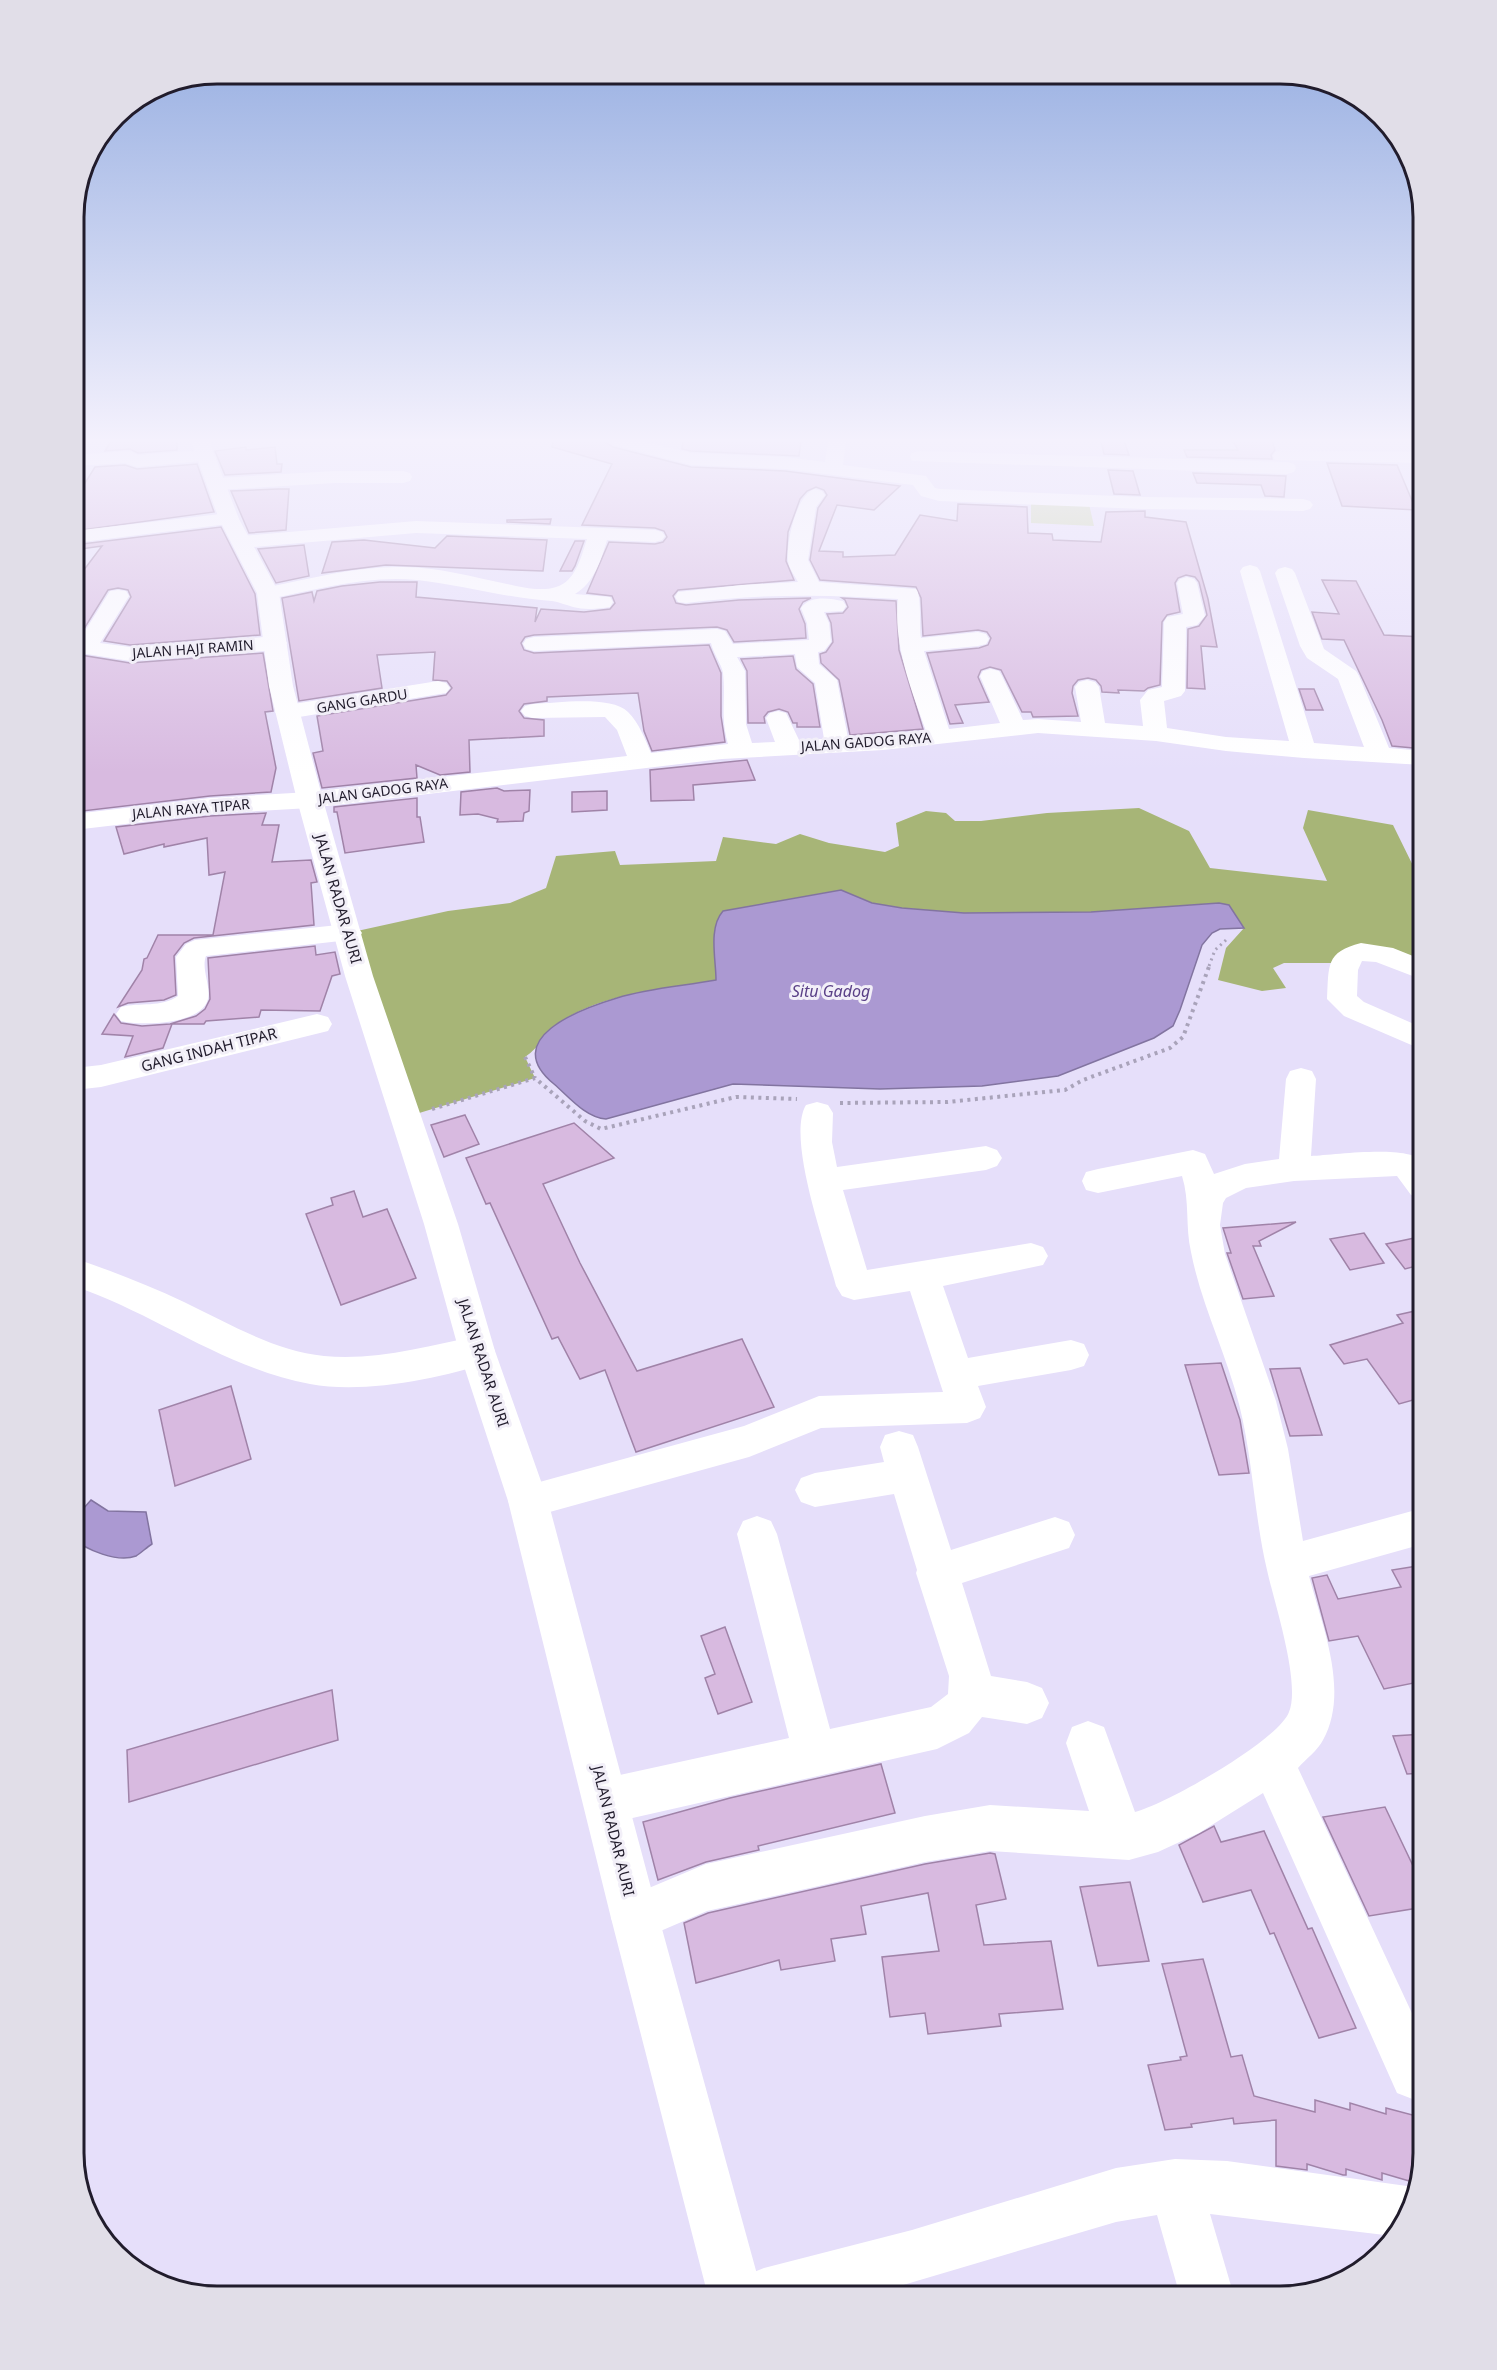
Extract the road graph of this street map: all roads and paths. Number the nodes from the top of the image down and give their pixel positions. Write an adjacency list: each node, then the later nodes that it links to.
1 (248, 552): 8 (street, JALAN RADAR AURI)
2 (593, 552): 9 (street)
3 (799, 552): 7 (street)
4 (1250, 571): 35 (street)
5 (1285, 573): 36 (street)
6 (1187, 583): 30 (street)
7 (807, 587): 11 (street); 19 (street)
8 (268, 593): 9 (street); 17 (street, JALAN RADAR AURI)
9 (555, 595): 12 (street)
10 (118, 596): 16 (street)
11 (686, 597)
12 (602, 602)
13 (835, 606): 21 (street)
14 (710, 636): 18 (street); 21 (street); 34 (street)
15 (978, 639): 19 (street)
16 (84, 640)
17 (276, 643): 20 (street, JALAN HAJI RAMIN); 26 (street, JALAN RADAR AURI)
18 (534, 644)
19 (913, 645): 31 (street)
20 (84, 646)
21 (806, 648): 32 (street)
22 (991, 676): 28 (street)
23 (1087, 687): 29 (street)
24 (438, 688): 26 (street, GANG GARDU)
25 (533, 711): 38 (street)
26 (287, 712): 39 (street, JALAN RADAR AURI)
27 (778, 718): 33 (street)
28 (1014, 727): 29 (street, JALAN GADOG RAYA); 31 (street, JALAN GADOG RAYA)
29 (1094, 729): 30 (street, JALAN GADOG RAYA)
30 (1156, 734): 35 (street, JALAN GADOG RAYA)
31 (940, 736): 32 (street, JALAN GADOG RAYA)
32 (837, 746): 33 (street, JALAN GADOG RAYA)
33 (790, 748): 34 (street, JALAN GADOG RAYA)
34 (742, 750): 38 (street, JALAN GADOG RAYA)
35 (1304, 751): 36 (street, JALAN GADOG RAYA)
36 (1380, 755): 37 (street, JALAN GADOG RAYA)
37 (1413, 759)
38 (642, 761): 39 (street, JALAN GADOG RAYA)
39 (310, 800): 40 (street, JALAN RAYA TIPAR); 41 (street, JALAN RADAR AURI)
40 (84, 821)
41 (348, 933): 44 (street); 52 (street, JALAN RADAR AURI)
42 (1226, 940): 51 (path)
43 (1413, 967): 46 (street)
44 (131, 1014)
45 (317, 1024): 48 (street, GANG INDAH TIPAR)
46 (1413, 1035)
47 (525, 1057): 49 (path)
48 (87, 1078)
49 (536, 1078): 51 (path); 52 (path)
50 (1301, 1079): 54 (street)
51 (819, 1105): 56 (street)
52 (406, 1117): 62 (street, JALAN RADAR AURI)
53 (986, 1158): 56 (street)
54 (1294, 1169): 55 (street); 58 (street)
55 (1413, 1172)
56 (824, 1180): 61 (street)
57 (1098, 1181): 58 (street)
58 (1204, 1212): 70 (street)
59 (1031, 1256): 61 (street)
60 (84, 1275): 62 (street)
61 (922, 1276): 64 (street)
62 (477, 1351): 66 (street, JALAN RADAR AURI)
63 (1071, 1355): 64 (street)
64 (956, 1375): 66 (street)
65 (815, 1490): 71 (street)
66 (528, 1501): 77 (street, JALAN RADAR AURI)
67 (1413, 1529): 70 (street)
68 (757, 1534): 75 (street)
69 (1055, 1535): 71 (street)
70 (1286, 1564): 76 (street)
71 (936, 1573): 72 (street)
72 (971, 1694): 73 (street); 75 (street)
73 (1027, 1703)
74 (1088, 1743): 78 (street)
75 (815, 1755): 77 (street)
76 (1272, 1762): 78 (street); 80 (street)
77 (606, 1801): 79 (street, JALAN RADAR AURI)
78 (1121, 1837): 79 (street)
79 (635, 1918): 83 (street, JALAN RADAR AURI)
80 (1413, 2071)
81 (1175, 2185): 82 (street); 84 (street); 85 (street)
82 (1400, 2210)
83 (733, 2286)
84 (802, 2286)
85 (1204, 2286)

